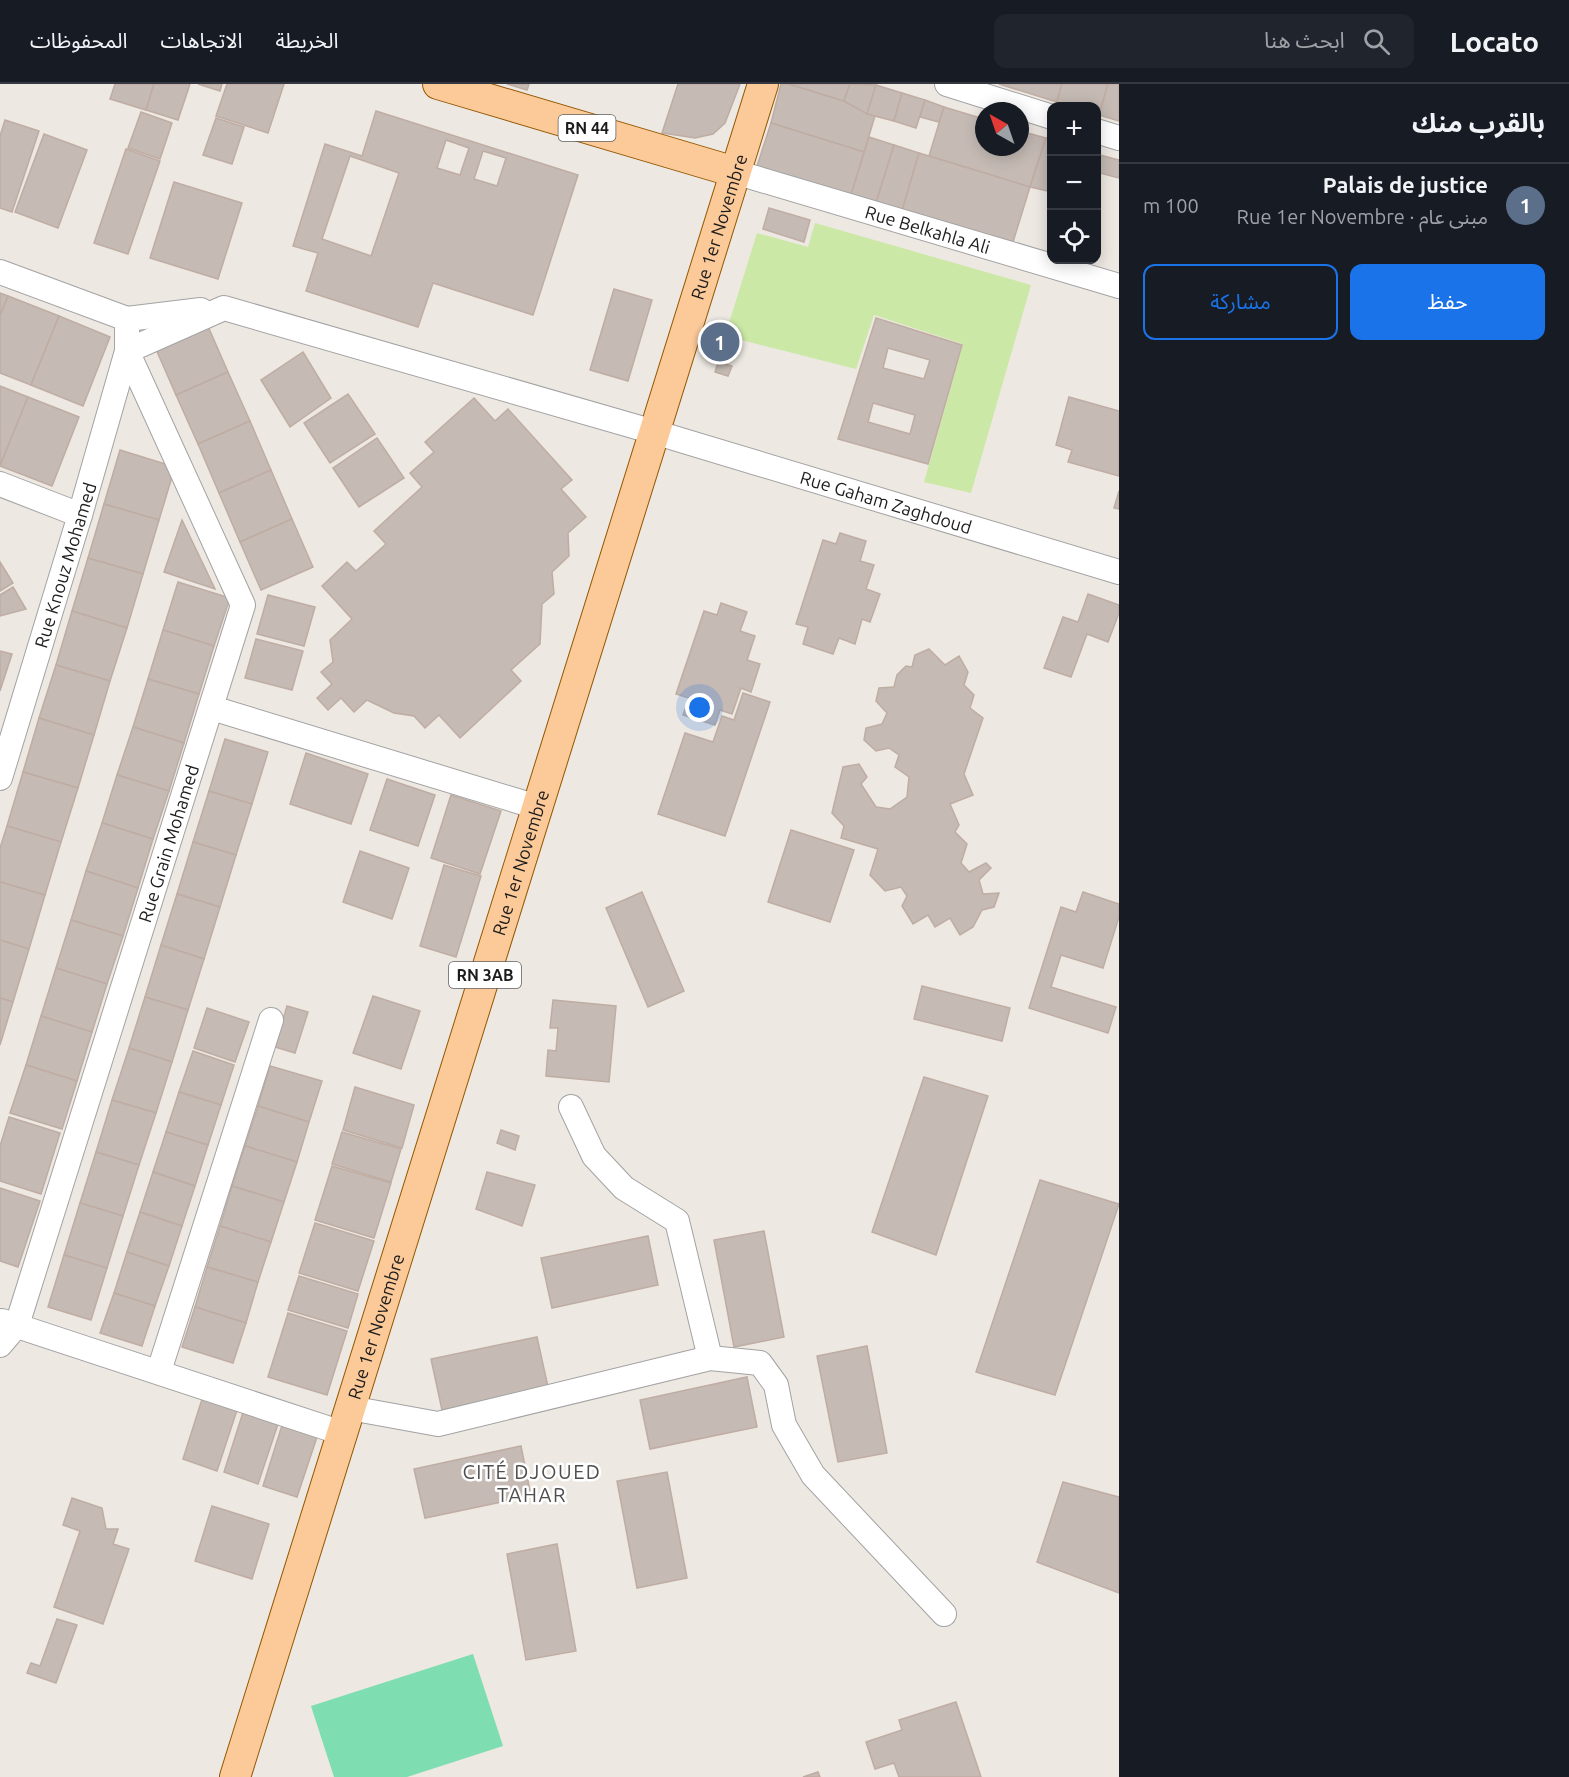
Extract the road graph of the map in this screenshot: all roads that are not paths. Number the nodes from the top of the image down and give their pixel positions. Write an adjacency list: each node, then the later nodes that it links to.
1 (438, 84): 7 (main road, RN 44)
2 (763, 84): 7 (main road, Rue 1er Novembre)
3 (947, 84): 4 (street)
4 (1047, 115)
5 (1101, 133): 6 (street)
6 (1119, 138)
7 (735, 172): 9 (street, Rue Belkahla Ali); 13 (main road, Rue 1er Novembre / RN 3AB)
8 (0, 272): 11 (street)
9 (1119, 286)
10 (224, 308): 11 (street); 12 (street); 13 (street, Rue Gaham Zaghdoud)
11 (127, 319): 12 (street)
12 (127, 351): 15 (street, Rue Knouz Mohamed); 17 (street, Rue Grain Mohamed)
13 (654, 432): 16 (street, Rue Gaham Zaghdoud); 19 (main road, Rue 1er Novembre / RN 3AB)
14 (0, 484): 15 (street)
15 (80, 515): 18 (street, Rue Knouz Mohamed)
16 (1119, 572)
17 (212, 708): 19 (street); 22 (street, Rue Grain Mohamed)
18 (0, 778)
19 (537, 807): 26 (main road, Rue 1er Novembre / RN 3AB)
20 (271, 1020): 25 (street)
21 (571, 1107): 24 (street)
22 (8, 1323): 23 (street, Rue Grain Mohamed); 25 (street)
23 (0, 1345)
24 (710, 1358): 26 (street); 27 (street)
25 (159, 1371): 26 (street)
26 (346, 1420): 28 (main road, Rue 1er Novembre / RN 3AB)
27 (944, 1614)
28 (235, 1777)

